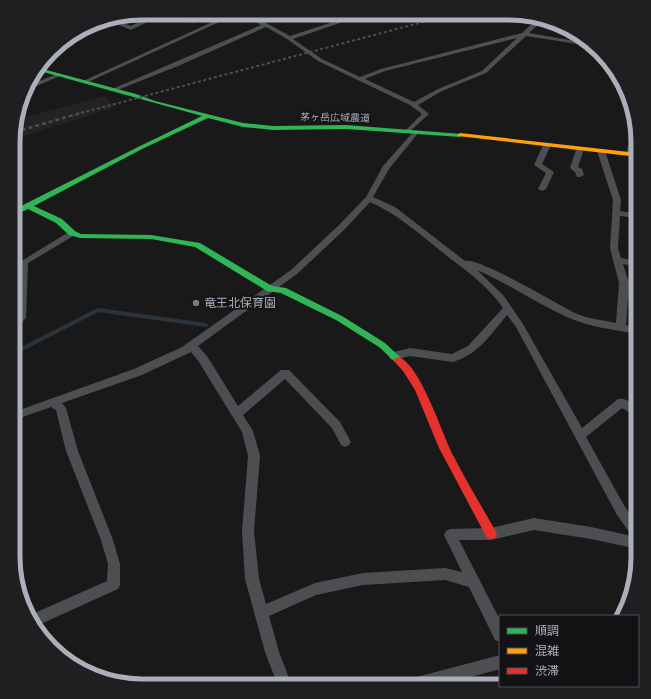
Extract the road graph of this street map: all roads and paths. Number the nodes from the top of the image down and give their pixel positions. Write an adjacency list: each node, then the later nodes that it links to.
1 (148, 20): 7 (street)
2 (195, 20): 6 (street)
3 (221, 20): 16 (street)
4 (257, 20): 9 (street)
5 (344, 20): 11 (street)
6 (191, 22)
7 (117, 23)
8 (537, 23): 10 (street)
9 (266, 25): 11 (street); 18 (street)
10 (526, 34): 12 (street); 15 (street); 19 (street)
11 (289, 38): 15 (street)
12 (580, 43)
13 (43, 71): 14 (street, 茅ヶ岳広域農道)
14 (59, 75): 16 (street, 茅ヶ岳広域農道); 17 (street)
15 (359, 79): 19 (street)
16 (84, 82): 18 (street, 茅ヶ岳広域農道)
17 (34, 86)
18 (114, 90): 20 (street, 茅ヶ岳広域農道)
19 (414, 105): 21 (street)
20 (207, 116): 21 (street, 茅ヶ岳広域農道); 29 (street)
21 (412, 131): 22 (street, 茅ヶ岳広域農道); 28 (street)
22 (547, 144): 23 (street, 茅ヶ岳広域農道); 27 (street)
23 (580, 148): 24 (street, 茅ヶ岳広域農道); 26 (street)
24 (601, 151): 25 (street, 茅ヶ岳広域農道); 31 (street)
25 (631, 155)
26 (580, 175)
27 (542, 189)
28 (369, 198): 34 (street); 39 (street)
29 (28, 206): 30 (street); 33 (street)
30 (20, 210)
31 (616, 213): 32 (street); 35 (street)
32 (631, 215)
33 (72, 233): 36 (street); 39 (street)
34 (455, 257): 40 (street); 42 (street)
35 (618, 260): 37 (street); 42 (street)
36 (24, 262): 38 (street); 41 (street)
37 (631, 263)
38 (20, 264)
39 (270, 289): 44 (street); 45 (street)
40 (508, 308): 45 (street); 50 (street)
41 (20, 319)
42 (621, 328): 43 (street)
43 (631, 330)
44 (192, 346): 46 (street); 49 (street)
45 (394, 356): 53 (street)
46 (52, 403): 48 (street); 57 (street)
47 (631, 409): 50 (street)
48 (20, 414)
49 (236, 414): 51 (street); 56 (street)
50 (580, 436): 52 (street)
51 (345, 442)
52 (631, 526)
53 (491, 534): 54 (street); 55 (street)
54 (631, 542)
55 (474, 582): 56 (street); 58 (street)
56 (261, 613): 60 (street)
57 (37, 619)
58 (499, 633)
59 (499, 662): 61 (street)
60 (282, 679)
61 (436, 679)

